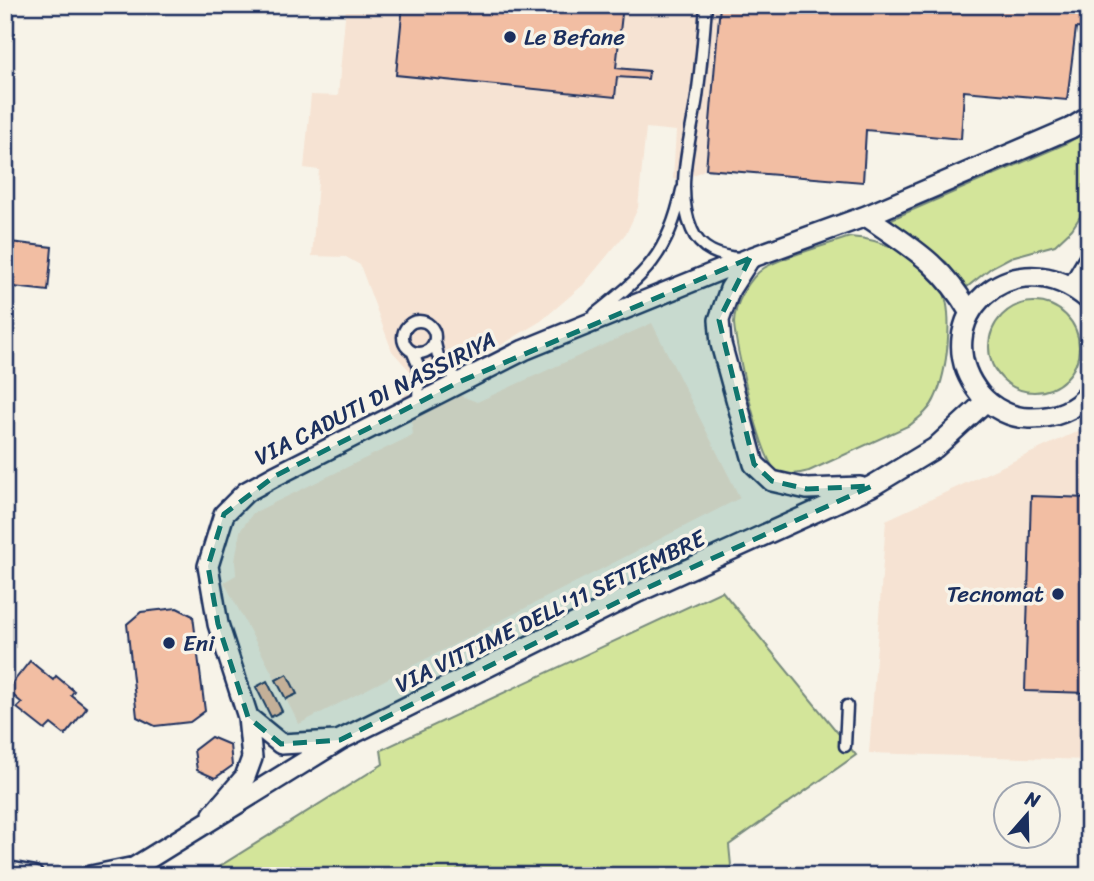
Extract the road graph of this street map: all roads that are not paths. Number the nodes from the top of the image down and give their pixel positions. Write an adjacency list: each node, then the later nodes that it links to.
1 (706, 5): 3 (lane)
2 (1089, 117): 4 (street, VIA CADUTI DI NASSIRIYA)
3 (684, 180): 5 (lane); 10 (lane)
4 (866, 216): 5 (street, VIA CADUTI DI NASSIRIYA); 9 (street)
5 (750, 258): 10 (street, VIA CADUTI DI NASSIRIYA); 17 (street)
6 (1089, 259): 7 (street)
7 (1073, 286): 8 (street); 9 (street)
8 (1089, 300)
9 (970, 313): 15 (street)
10 (582, 325): 13 (street, VIA CADUTI DI NASSIRIYA)
11 (435, 342): 12 (lane); 12 (lane); 13 (lane)
12 (413, 353): 16 (lane)
13 (459, 382): 16 (street, VIA CADUTI DI NASSIRIYA)
14 (1089, 393): 15 (street)
15 (986, 401): 17 (street, VIA VITTIME DELL'11 SETTEMBRE)
16 (418, 403): 19 (street, VIA CADUTI DI NASSIRIYA)
17 (872, 486): 20 (street, VIA VITTIME DELL'11 SETTEMBRE)
18 (847, 706): 21 (lane)
19 (248, 717): 20 (street); 22 (street, VIA CADUTI DI NASSIRIYA)
20 (340, 740): 22 (street, VIA VITTIME DELL'11 SETTEMBRE)
21 (845, 746)
22 (200, 829): 24 (street, VIA VITTIME DELL'11 SETTEMBRE)
23 (5, 871): 25 (street)
24 (131, 871): 26 (street, VIA VITTIME DELL'11 SETTEMBRE)
25 (33, 876)
26 (91, 876)

